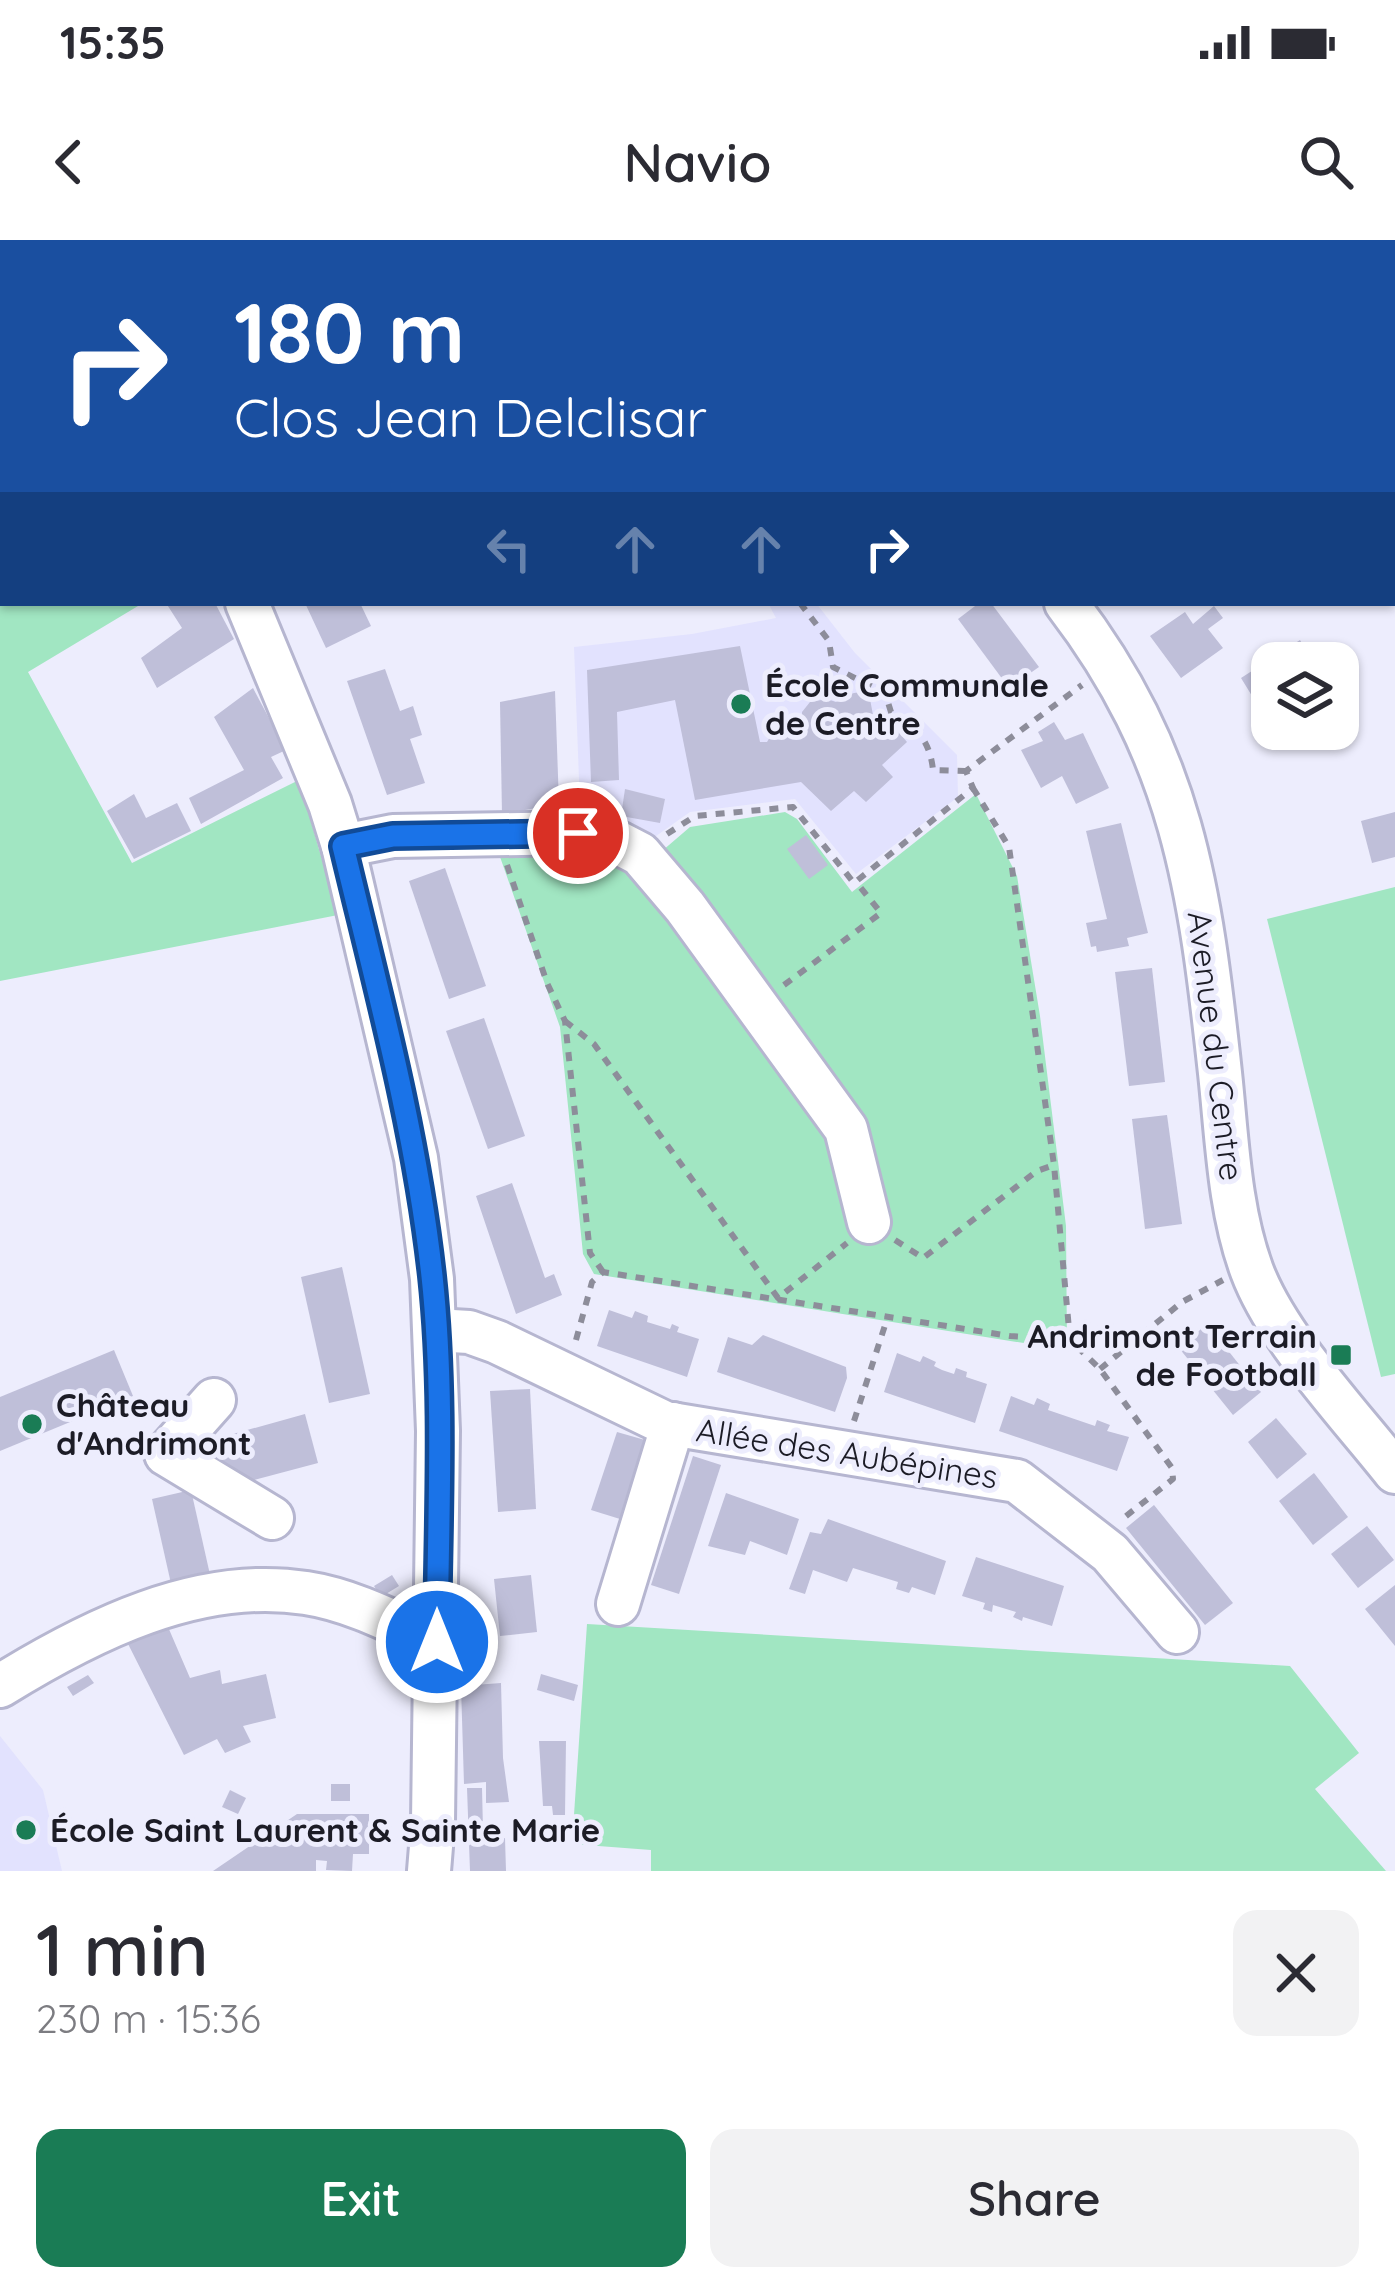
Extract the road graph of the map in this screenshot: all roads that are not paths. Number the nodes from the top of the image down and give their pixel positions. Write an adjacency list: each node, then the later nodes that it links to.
1 (248, 606): 3 (street)
2 (1068, 606): 8 (street, Avenue du Centre)
3 (343, 846): 4 (street); 5 (street)
4 (868, 1222)
5 (435, 1330): 7 (street, Allée des Aubépines); 12 (street)
6 (214, 1400): 9 (street)
7 (673, 1424): 10 (street, Allée des Aubépines); 11 (street, Allée des Aubépines)
8 (1395, 1472)
9 (272, 1518)
10 (618, 1604)
11 (1177, 1632)
12 (437, 1642): 13 (street); 14 (street)
13 (0, 1686)
14 (429, 1871)

